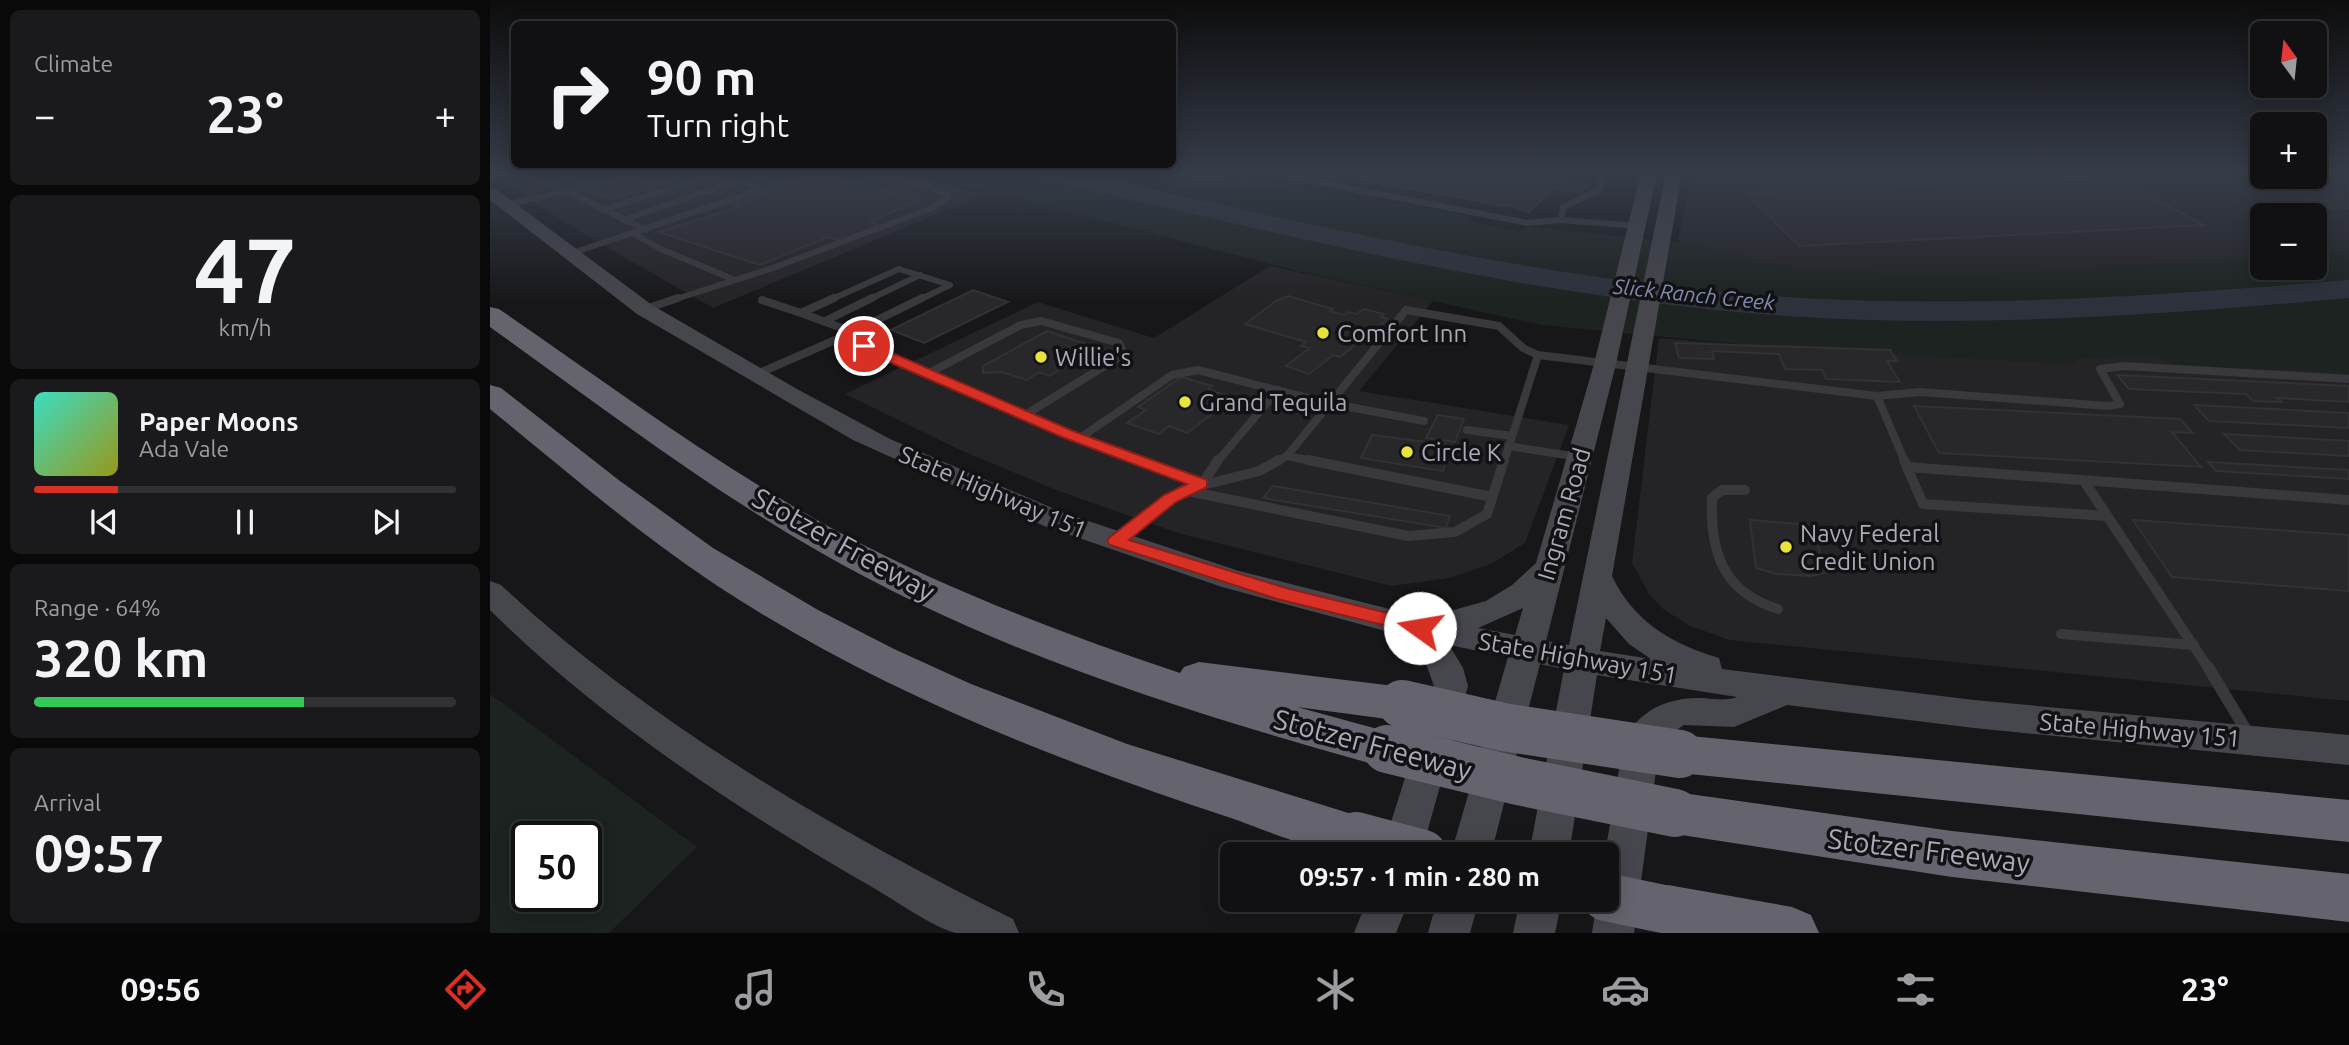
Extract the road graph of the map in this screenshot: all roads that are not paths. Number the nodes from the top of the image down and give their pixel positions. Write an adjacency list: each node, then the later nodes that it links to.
1 (523, 217): 16 (main road, State Highway 151)
2 (615, 217): 10 (lane)
3 (633, 217): 10 (lane)
4 (684, 217): 14 (lane)
5 (909, 217): 18 (lane)
6 (1494, 217): 11 (lane)
7 (1562, 217): 11 (lane)
8 (1640, 217): 12 (main road, Ingram Road)
9 (1667, 217): 13 (main road, Ingram Road)
10 (623, 220): 14 (lane)
11 (1561, 220): 12 (lane)
12 (1638, 226): 13 (main road); 27 (main road, Ingram Road)
13 (1665, 229): 28 (main road, Ingram Road)
14 (646, 230): 15 (lane)
15 (634, 234): 16 (lane); 18 (lane)
16 (572, 253): 20 (main road, State Highway 151)
17 (920, 275): 21 (lane); 23 (lane); 24 (lane)
18 (735, 280): 20 (lane)
19 (762, 300): 21 (lane)
20 (644, 309): 30 (main road, State Highway 151)
21 (801, 313): 23 (lane)
22 (490, 315): 62 (highway, Stotzer Freeway)
23 (825, 321): 24 (lane)
24 (853, 332): 25 (lane)
25 (842, 337): 29 (lane); 30 (lane)
26 (1538, 355): 27 (lane); 35 (lane); 39 (lane)
27 (1605, 364): 28 (lane); 43 (main road, Ingram Road)
28 (1638, 369): 34 (lane); 54 (main road, Ingram Road)
29 (929, 373): 36 (lane); 36 (lane)
30 (756, 375): 52 (main road, State Highway 151)
31 (2349, 379): 34 (lane)
32 (1278, 390): 35 (lane); 40 (lane); 46 (lane)
33 (490, 394): 67 (highway, bridge)
34 (1877, 396): 44 (lane)
35 (1328, 402): 37 (lane); 42 (lane)
36 (1025, 415): 40 (lane)
37 (1424, 421)
38 (1467, 430): 39 (lane)
39 (1512, 436): 41 (lane)
40 (1080, 438): 46 (lane)
41 (1508, 446): 43 (lane); 49 (lane)
42 (1287, 456): 46 (lane); 49 (lane)
43 (1581, 457): 53 (main road, Ingram Road)
44 (1907, 467): 45 (lane); 51 (lane)
45 (2084, 481): 50 (lane); 51 (lane)
46 (1202, 483): 47 (lane)
47 (1183, 490): 49 (lane); 52 (lane)
48 (1745, 490): 56 (lane)
49 (1492, 497)
50 (2349, 500)
51 (2107, 516): 59 (lane)
52 (1116, 541): 57 (main road, State Highway 151)
53 (1553, 560): 57 (main road); 60 (main road, Ingram Road)
54 (1597, 576): 61 (main road, Ingram Road); 63 (main road)
55 (490, 592): 76 (main road)
56 (1778, 609)
57 (1397, 623): 60 (main road, State Highway 151); 68 (main road)
58 (2061, 634): 59 (lane)
59 (2194, 645): 64 (lane)
60 (1527, 650): 61 (main road, State Highway 151); 69 (main road, Ingram Road)
61 (1584, 660): 63 (main road, State Highway 151); 70 (main road, Ingram Road)
62 (1113, 666): 66 (highway, bridge); 71 (highway, Stotzer Freeway, bridge)
63 (1782, 692): 64 (main road, State Highway 151); 80 (main road)
64 (2253, 741): 65 (main road, State Highway 151)
65 (2349, 750)
66 (2349, 821)
67 (1378, 842)
68 (1405, 842)
69 (1474, 842)
70 (1551, 842)
71 (2349, 898)
72 (1619, 900): 81 (highway, bridge)
73 (1383, 912): 77 (main road)
74 (1455, 912): 78 (main road)
75 (1538, 912): 79 (main road)
76 (998, 933)
77 (1375, 933)
78 (1449, 933)
79 (1534, 933)
80 (1613, 933)
81 (1791, 933)

